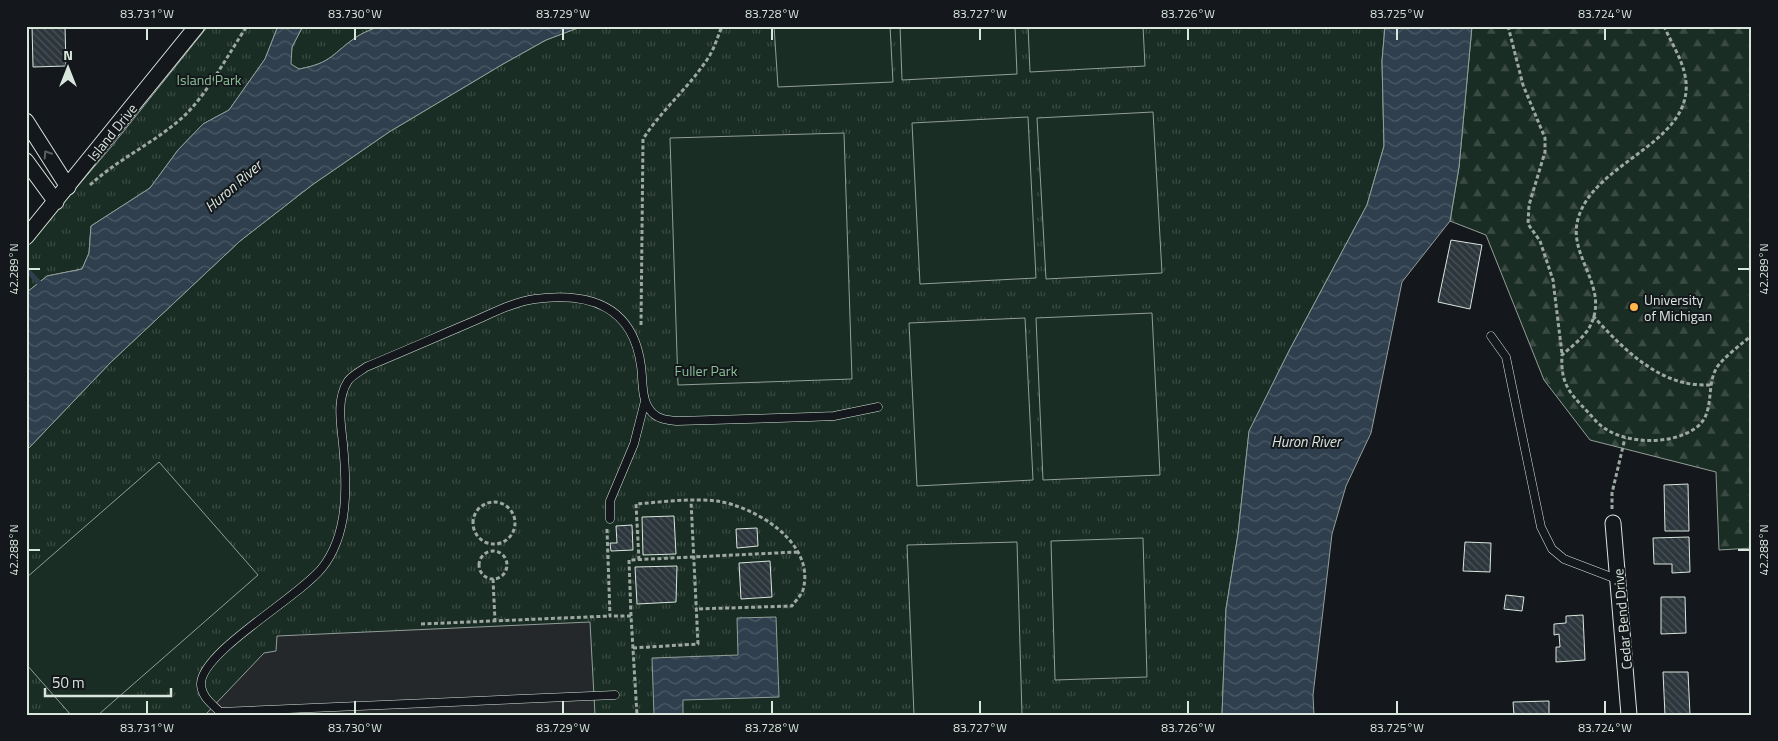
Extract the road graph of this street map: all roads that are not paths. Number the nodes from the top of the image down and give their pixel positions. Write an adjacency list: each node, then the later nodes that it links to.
1 (197, 26): 4 (street, Island Drive)
2 (26, 121): 4 (street, one-way to 2)
3 (26, 161): 5 (street)
4 (68, 186): 5 (street, Island Drive)
5 (56, 202): 6 (street, Island Drive)
6 (26, 237)
7 (1491, 336): 12 (lane)
8 (645, 401): 9 (lane); 10 (lane); 13 (lane)
9 (878, 407)
10 (610, 519)
11 (1613, 523): 12 (street, Cedar Bend Drive)
12 (1619, 580): 14 (street, Cedar Bend Drive)
13 (616, 695)
14 (1629, 715)

